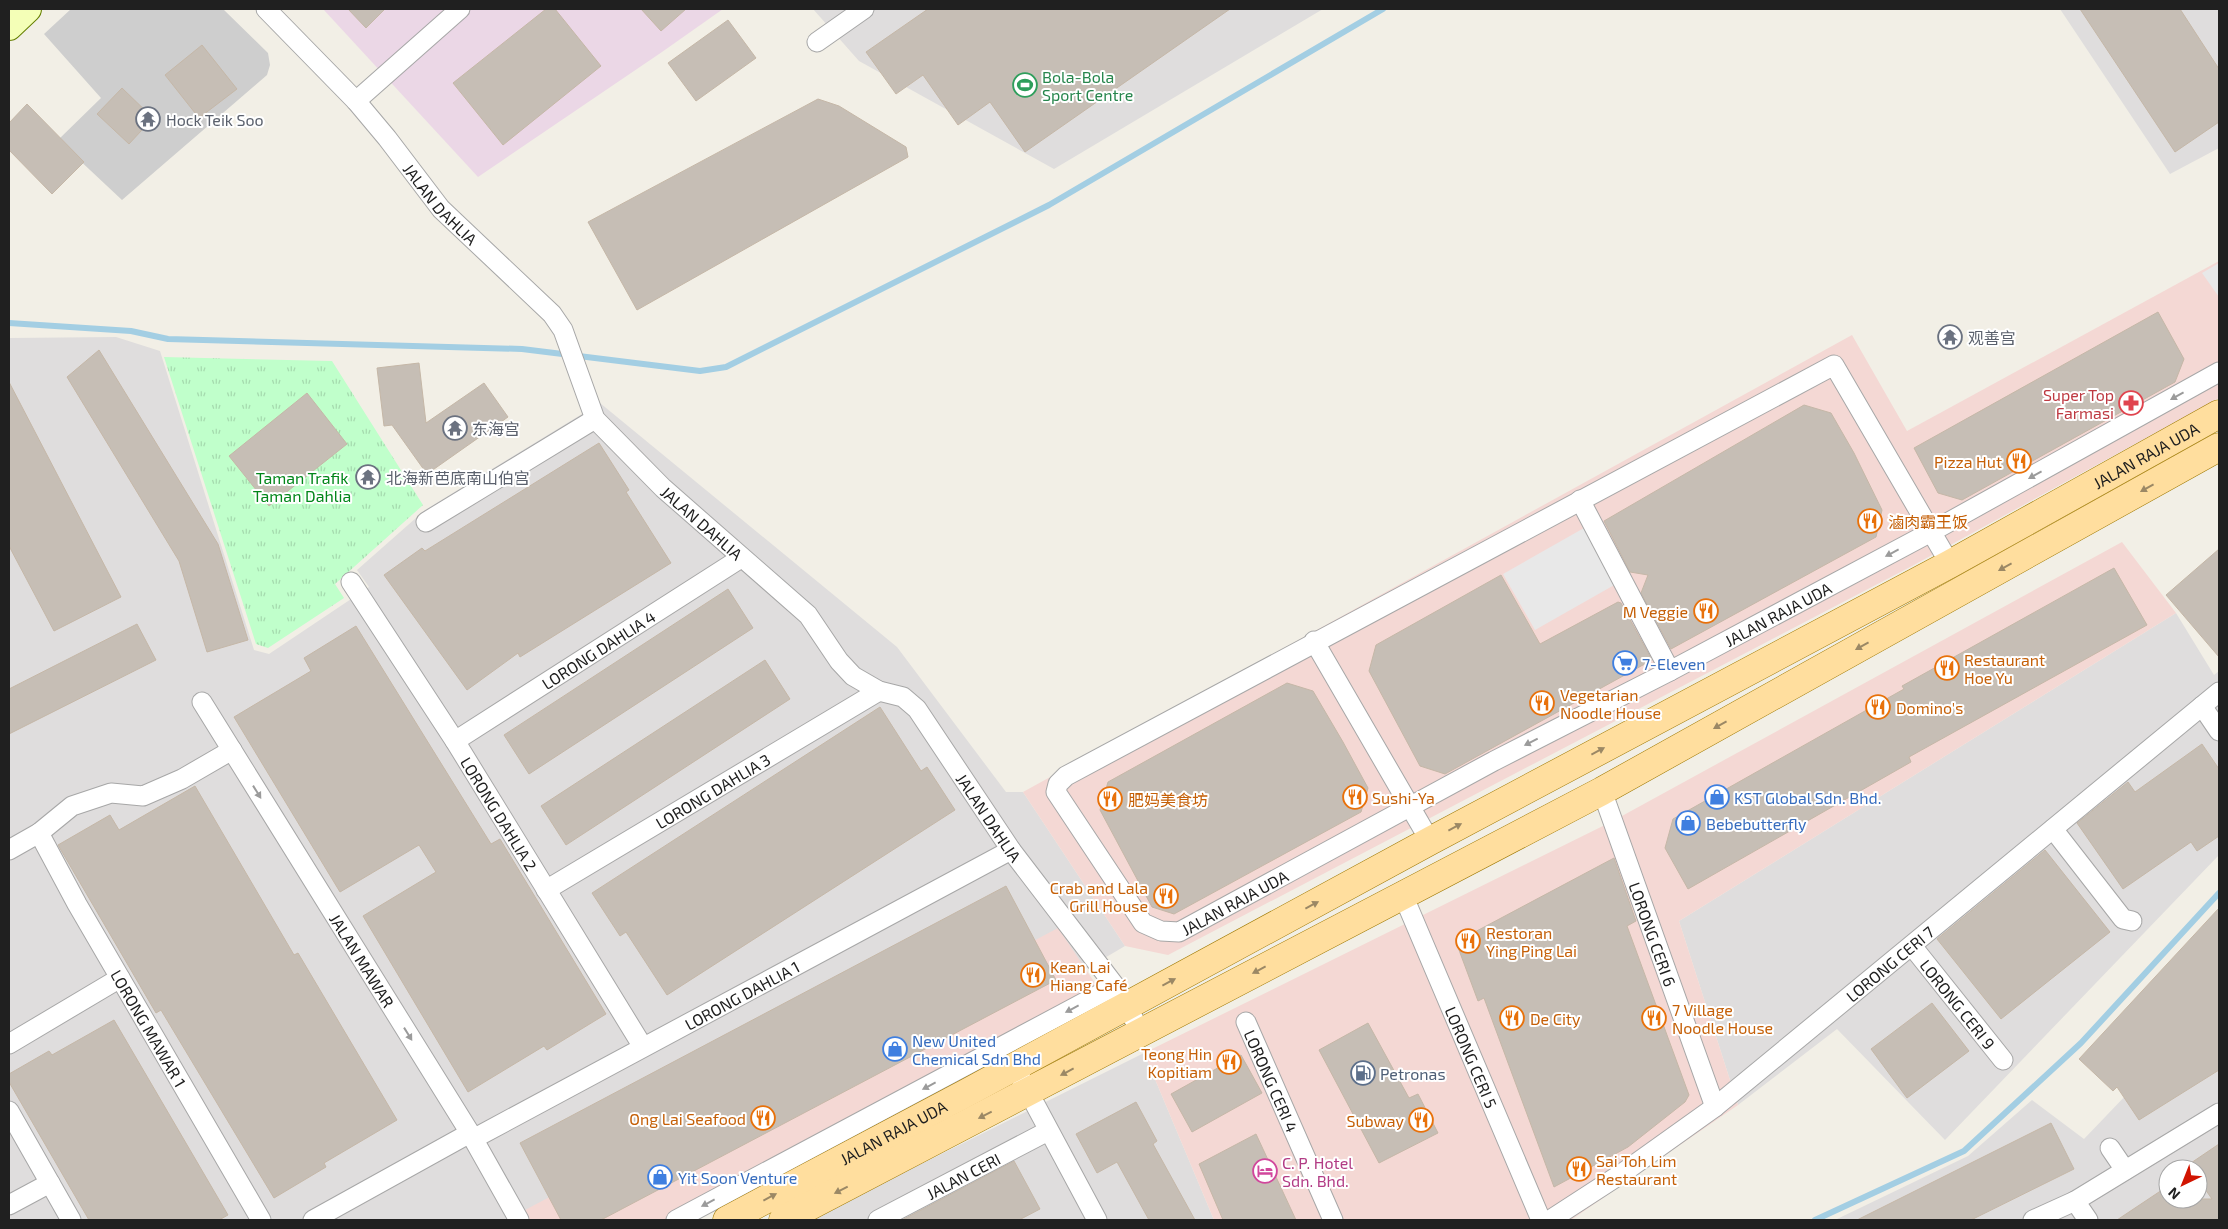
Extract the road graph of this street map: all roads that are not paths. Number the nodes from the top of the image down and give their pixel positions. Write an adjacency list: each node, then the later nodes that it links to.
1 (28, 9): 5 (street)
2 (266, 9): 7 (street, JALAN DAHLIA)
3 (460, 9): 7 (street)
4 (864, 9): 6 (street)
5 (9, 27)
6 (816, 42)
7 (356, 101): 10 (street, JALAN DAHLIA)
8 (2219, 372): 16 (street, JALAN RAJA UDA, one-way to 16)
9 (2219, 414): 18 (main road, JALAN RAJA UDA)
10 (595, 419): 15 (street); 17 (street, JALAN DAHLIA)
11 (2219, 446): 12 (main road, JALAN RAJA UDA)
12 (2185, 467): 13 (main road); 29 (main road, JALAN RAJA UDA, one-way to 29)
13 (2219, 470)
14 (1580, 500): 16 (street, JALAN RAJA UDA); 20 (street, JALAN RAJA UDA); 21 (street)
15 (426, 522)
16 (1931, 532): 18 (street); 21 (street, JALAN RAJA UDA, one-way to 21)
17 (741, 558): 22 (street, JALAN DAHLIA); 27 (street, LORONG DAHLIA 4)
18 (1950, 564): 33 (main road, JALAN RAJA UDA, one-way to 18)
19 (352, 582): 27 (street, LORONG DAHLIA 2)
20 (1314, 641): 30 (street); 30 (street, JALAN RAJA UDA)
21 (1670, 671): 30 (street, JALAN RAJA UDA, one-way to 30)
22 (879, 691): 35 (street, JALAN DAHLIA); 36 (street, LORONG DAHLIA 3)
23 (2219, 692): 25 (street, LORONG CERI 7)
24 (202, 702): 28 (street, JALAN MAWAR)
25 (2202, 706): 26 (street); 31 (street, LORONG CERI 7)
26 (2219, 731)
27 (455, 741): 36 (street, LORONG DAHLIA 2)
28 (232, 750): 32 (street); 53 (street, JALAN MAWAR, one-way to 53)
29 (1602, 791): 37 (main road, JALAN RAJA UDA); 49 (street, LORONG CERI 6)
30 (1410, 808): 33 (street)
31 (2053, 829): 38 (street); 39 (street, LORONG CERI 7)
32 (39, 833): 34 (street); 40 (street, LORONG MAWAR 1)
33 (1430, 841): 41 (main road, JALAN RAJA UDA, one-way to 33)
34 (9, 850)
35 (1011, 850): 41 (street, JALAN DAHLIA); 45 (street, LORONG DAHLIA 1)
36 (546, 890): 45 (street, LORONG DAHLIA 2)
37 (1403, 895): 43 (main road, JALAN RAJA UDA, one-way to 43); 69 (street, LORONG CERI 5)
38 (2132, 921)
39 (1912, 946): 46 (street, LORONG CERI 9); 49 (street, LORONG CERI 7)
40 (120, 978): 44 (street); 60 (street, LORONG MAWAR 1)
41 (1121, 996): 43 (street, JALAN DAHLIA); 47 (main road, JALAN RAJA UDA); 63 (street, one-way to 63)
42 (1246, 1022): 68 (street, LORONG CERI 4)
43 (1141, 1032): 48 (main road, JALAN RAJA UDA, one-way to 48)
44 (9, 1044)
45 (642, 1048): 53 (street, LORONG DAHLIA 1)
46 (2003, 1060)
47 (1015, 1067): 48 (street); 64 (main road, JALAN RAJA UDA, one-way to 47)
48 (1028, 1092): 52 (street); 65 (main road, JALAN RAJA UDA, one-way to 65)
49 (1715, 1107): 70 (street, LORONG CERI 7)
50 (9, 1111): 56 (street)
51 (2219, 1113): 55 (street)
52 (1048, 1132): 66 (street, JALAN CERI); 67 (street)
53 (471, 1136): 61 (street, LORONG DAHLIA 1); 62 (street, JALAN MAWAR)
54 (2110, 1148): 55 (street)
55 (2125, 1170): 57 (street)
56 (50, 1182): 58 (street); 59 (street)
57 (2075, 1201): 71 (street); 72 (street)
58 (9, 1205)
59 (71, 1220)
60 (261, 1220)
61 (313, 1220)
62 (519, 1220)
63 (676, 1220)
64 (727, 1220)
65 (782, 1220)
66 (878, 1220)
67 (1096, 1220)
68 (1332, 1220)
69 (1541, 1220)
70 (1550, 1220)
71 (2033, 1220)
72 (2088, 1220)

